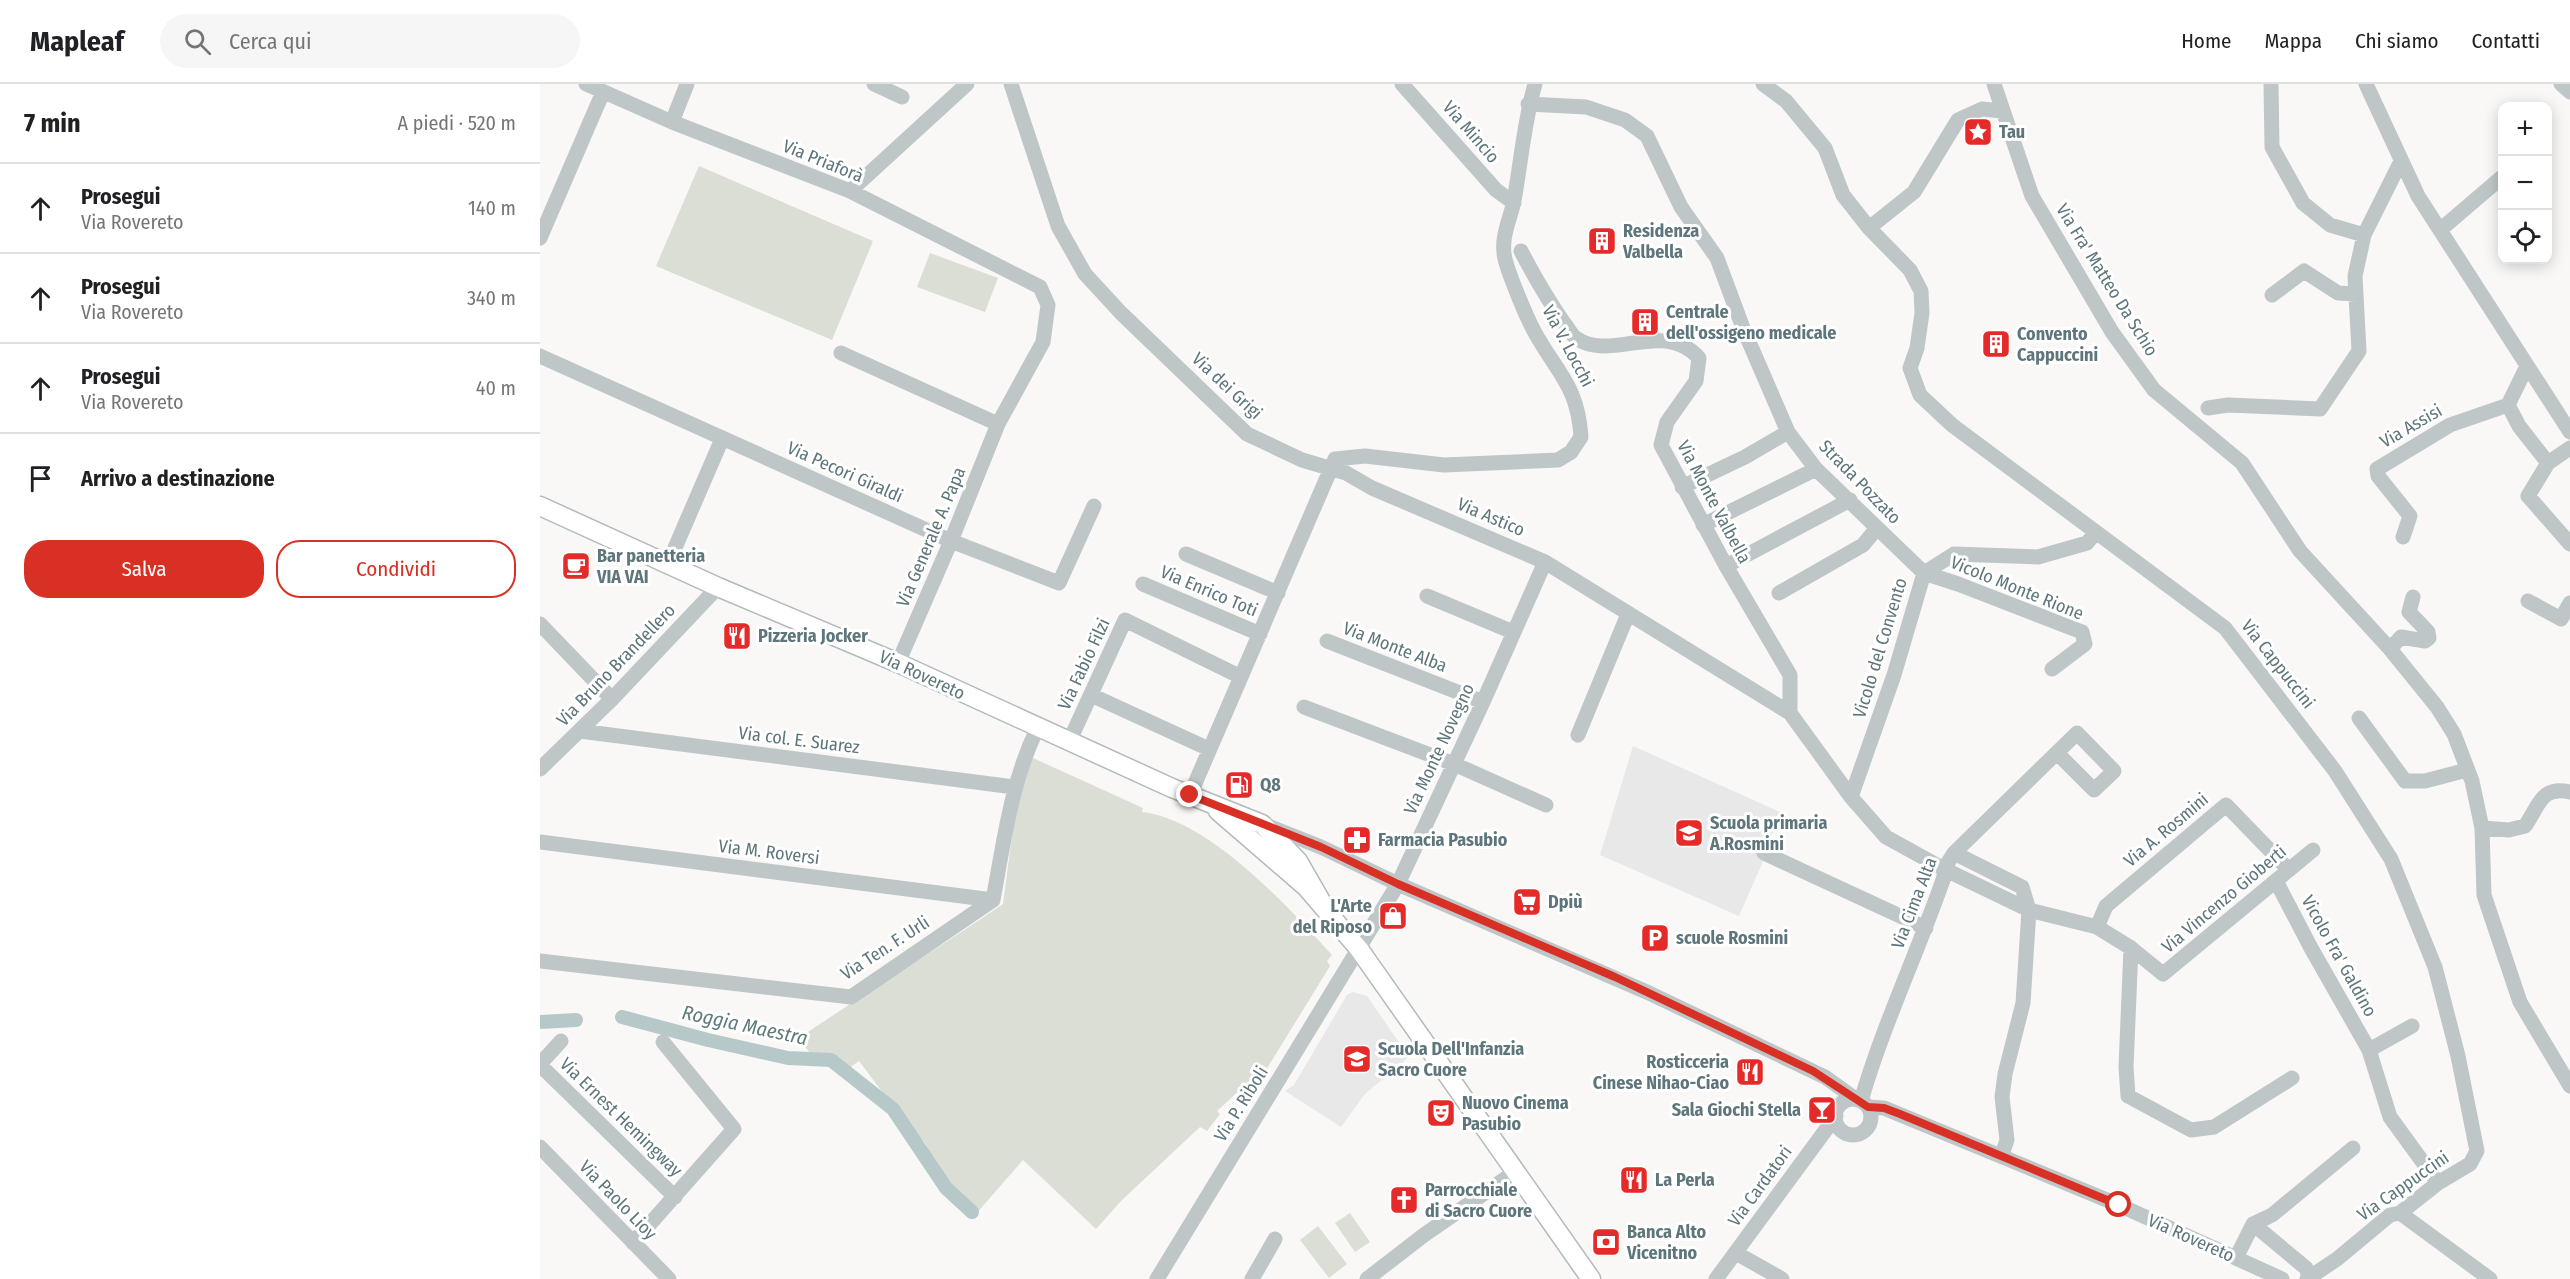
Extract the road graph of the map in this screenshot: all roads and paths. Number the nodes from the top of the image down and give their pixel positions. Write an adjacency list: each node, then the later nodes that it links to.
1 (586, 84): 13 (street, Via Priaforà)
2 (687, 84): 18 (street)
3 (874, 84): 15 (street)
4 (968, 84): 21 (street)
5 (1011, 84): 43 (street, Via dei Grigi)
6 (1402, 84): 22 (street, Via Mincio)
7 (1763, 84): 23 (street, Via Cappuccini)
8 (1994, 84): 17 (street, Via Fra' Matteo Da Schio)
9 (2271, 84): 25 (street)
10 (2366, 84): 19 (street)
11 (2561, 84): 14 (street)
12 (1533, 85): 16 (street, Via V. Locchi)
13 (603, 92): 18 (street, Via Priaforà); 26 (street)
14 (2570, 92)
15 (902, 97)
16 (1528, 104): 22 (street, Via V. Locchi); 37 (street, Strada Pozzato)
17 (2002, 111): 23 (street); 72 (street, Via Fra' Matteo Da Schio)
18 (672, 122): 21 (street, Via Priaforà)
19 (2401, 161): 24 (street); 25 (street)
20 (2498, 180): 24 (street)
21 (850, 191): 28 (street, Via Priaforà)
22 (1514, 203): 43 (street, Via V. Locchi)
23 (1869, 228): 50 (street, Via Cappuccini)
24 (2440, 230): 33 (street)
25 (2364, 235): 29 (street)
26 (540, 238)
27 (1521, 251): 44 (street, Via Monte Valbella)
28 (1040, 287): 36 (street, Via Generale A. Papa)
29 (2356, 294): 30 (street); 35 (street)
30 (2272, 295)
31 (841, 353): 36 (street)
32 (540, 356): 39 (street, Via Pecori Giraldi)
33 (2527, 366): 34 (street); 38 (street)
34 (2508, 405): 41 (street); 51 (street, Via Assisi)
35 (2208, 408)
36 (998, 424): 52 (street, Via Generale A. Papa)
37 (1788, 432): 42 (street, Strada Pozzato); 44 (street)
38 (2570, 432)
39 (722, 439): 52 (street, Via Pecori Giraldi); 56 (street)
40 (2570, 448): 41 (street)
41 (2548, 463): 53 (street)
42 (1816, 469): 45 (street, Strada Pozzato); 48 (street)
43 (1331, 470): 55 (street, Via Astico); 62 (street)
44 (1682, 487): 48 (street, Via Monte Valbella)
45 (1850, 500): 49 (street, Strada Pozzato); 57 (street)
46 (540, 506): 56 (main road, Via Rovereto)
47 (1094, 506): 52 (street, Via Pecori Giraldi)
48 (1703, 525): 57 (street, Via Monte Valbella)
49 (1877, 528): 58 (street, Strada Pozzato); 61 (street)
50 (2096, 532): 58 (street, Vicolo del Convento); 132 (street, Via Cappuccini)
51 (2403, 537)
52 (951, 540): 73 (street, Via Generale A. Papa)
53 (2570, 544)
54 (1186, 554): 62 (street)
55 (1545, 562): 67 (street, Via Astico); 69 (street, Via Monte Novegno)
56 (668, 564): 60 (main road, Via Rovereto)
57 (1726, 566): 80 (street, Via Monte Valbella)
58 (1924, 573): 74 (street, Vicolo Monte Rione); 93 (street, Vicolo del Convento)
59 (1143, 584): 70 (street, Via Enrico Toti)
60 (718, 586): 73 (main road, Via Rovereto); 77 (street, Via Bruno Brandellero)
61 (1779, 592)
62 (1278, 593): 70 (street)
63 (1426, 596): 69 (street)
64 (2413, 597): 72 (street)
65 (2528, 601): 66 (street)
66 (2570, 603)
67 (1628, 614): 80 (street, Via Astico); 84 (street)
68 (540, 624): 77 (street)
69 (1514, 632): 78 (street, Via Monte Novegno)
70 (1260, 634): 75 (street)
71 (1327, 641): 78 (street, Via Monte Alba)
72 (2390, 649): 90 (street, Via Fra' Matteo Da Schio)
73 (898, 663): 82 (main road, Via Rovereto)
74 (2052, 669)
75 (1241, 676): 76 (street, Via Fabio Filzi); 86 (street)
76 (1091, 695): 85 (street, Via Fabio Filzi); 86 (street)
77 (612, 699): 83 (street, Via Bruno Brandellero)
78 (1483, 702): 88 (street, Via Monte Novegno)
79 (1304, 707): 88 (street)
80 (1790, 713): 93 (street, Via Astico)
81 (2359, 718): 90 (street)
82 (1037, 729): 85 (main road, Via Rovereto); 91 (street)
83 (580, 731): 89 (street, Via Bruno Brandellero); 91 (street, Via col. E. Suarez)
84 (1578, 735)
85 (1069, 742): 94 (main road, Via Rovereto)
86 (1209, 749): 94 (street)
87 (2057, 753): 102 (street, Via Cima Alta)
88 (1454, 764): 95 (street); 107 (street, Via Monte Novegno)
89 (540, 770)
90 (2467, 770): 97 (street, Via Fra' Matteo Da Schio)
91 (1014, 788): 108 (street)
92 (2570, 792): 97 (street)
93 (1851, 797): 104 (street)
94 (1197, 798): 96 (main road, Via Rovereto)
95 (1546, 805)
96 (1254, 826): 99 (street, Via Rovereto); 103 (main road); 109 (main road)
97 (2482, 828): 123 (street, Via Fra' Matteo Da Schio)
98 (540, 842): 108 (street, Via M. Roversi)
99 (1321, 847): 103 (street); 107 (street, Via Rovereto)
100 (2313, 850): 105 (street, Via Vincenzo Gioberti)
101 (1764, 853): 112 (street)
102 (1954, 853): 104 (street, Via Cima Alta); 110 (street)
103 (1301, 856): 109 (main road)
104 (1944, 869): 110 (street); 112 (street, Via Cima Alta)
105 (2289, 870): 106 (street, Via Vincenzo Gioberti); 111 (street, Via A. Rosmini)
106 (2276, 880): 113 (street, Via Vincenzo Gioberti); 119 (street, Vicolo Fra' Galdino)
107 (1398, 884): 114 (street, Via Monte Novegno); 121 (street, Via Rovereto)
108 (993, 900): 115 (street, Via Ten. F. Urli)
109 (1325, 908): 114 (main road)
110 (2030, 910): 111 (street); 130 (street)
111 (2097, 927): 113 (street)
112 (1926, 928): 124 (street, Via Cima Alta)
113 (2131, 948): 122 (street)
114 (1359, 949): 131 (main road); 142 (street, Via P. Riboli)
115 (540, 961)
116 (2412, 1026): 119 (street)
117 (561, 1041): 120 (street, Via Ernest Hemingway)
118 (663, 1042): 133 (street, Via Ernest Hemingway)
119 (2369, 1050): 132 (street, Vicolo Fra' Galdino)
120 (540, 1065): 133 (street, Via Ernest Hemingway)
121 (1813, 1071): 124 (street, Via Rovereto); 125 (street)
122 (2292, 1078)
123 (2570, 1086)
124 (1864, 1107): 125 (street); 126 (street); 130 (street, Via Rovereto)
125 (1837, 1112): 126 (street); 127 (street, Via Cardatori)
126 (1846, 1133): 127 (street, Via Cardatori)
127 (1816, 1145): 138 (street, Via Cardatori)
128 (540, 1147): 137 (street, Via Paolo Lioy)
129 (2353, 1148): 135 (street)
130 (2002, 1155): 139 (street, Via Rovereto)
131 (1515, 1172): 144 (street); 145 (main road)
132 (2438, 1183): 134 (street, Via Cappuccini)
133 (675, 1197): 137 (street, Via Ernest Hemingway)
134 (2400, 1213): 140 (street, Via Cappuccini); 151 (street)
135 (2253, 1224): 139 (street); 149 (street)
136 (1275, 1239): 143 (street)
137 (633, 1243): 141 (street, Via Paolo Lioy)
138 (1736, 1253): 146 (street, Via Cardatori); 147 (street)
139 (2236, 1258): 148 (street, Via Rovereto)
140 (2337, 1259): 149 (street, Via Cappuccini); 150 (street, Via Cappuccini)
141 (669, 1279)
142 (1157, 1279)
143 (1252, 1279)
144 (1367, 1279)
145 (1591, 1279)
146 (1716, 1279)
147 (1782, 1279)
148 (2282, 1279)
149 (2309, 1279)
150 (2324, 1279)
151 (2490, 1279)

